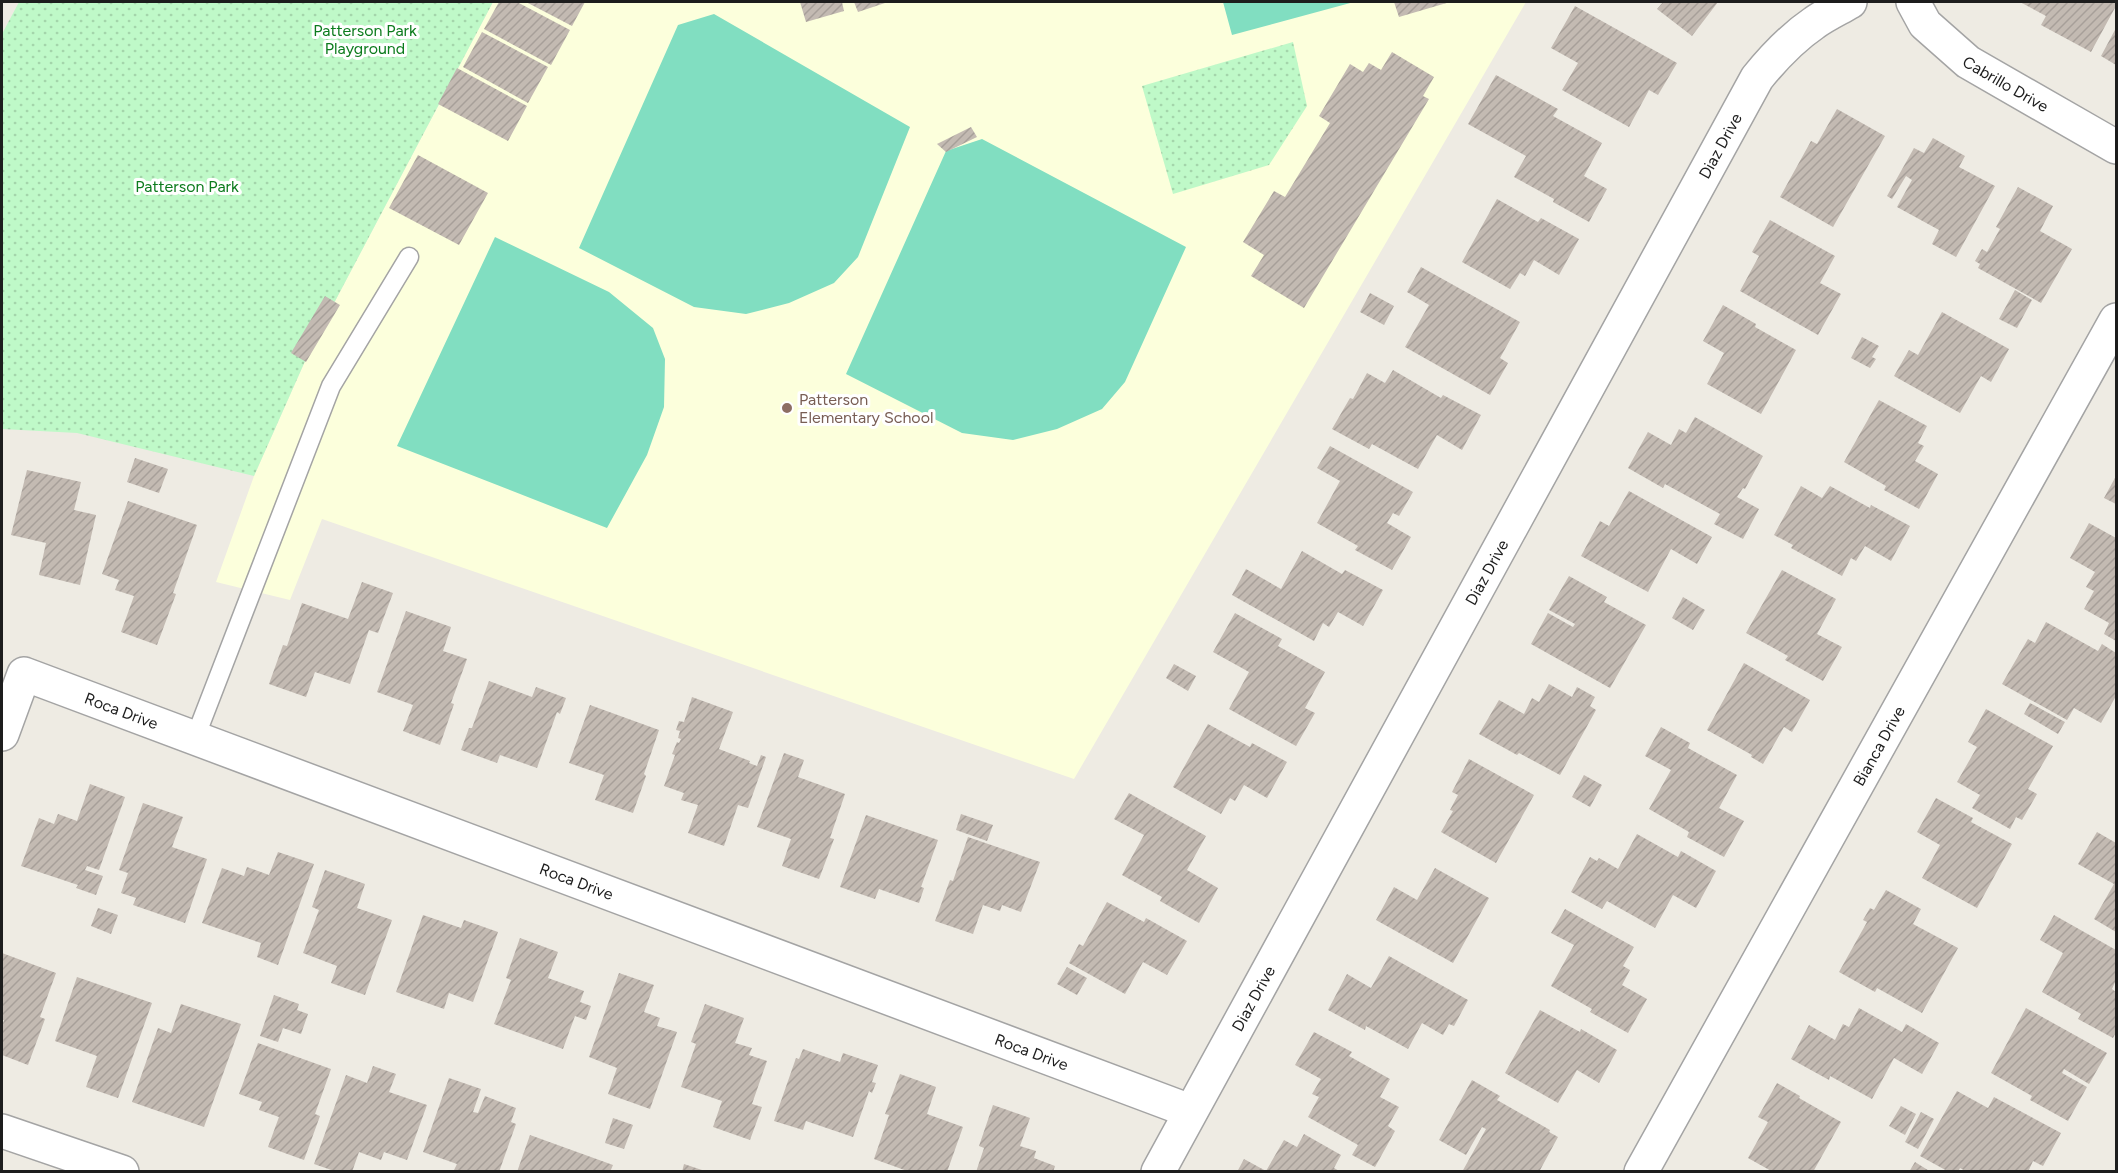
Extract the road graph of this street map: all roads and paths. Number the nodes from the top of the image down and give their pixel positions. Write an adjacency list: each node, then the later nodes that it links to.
1 (1850, 2): 8 (street, Diaz Drive)
2 (1913, 2): 3 (street, Cabrillo Drive)
3 (2116, 147)
4 (409, 257): 7 (lane)
5 (2116, 320): 12 (street, Bianca Drive)
6 (2, 734): 7 (street, Roca Drive)
7 (195, 738): 8 (street, Roca Drive)
8 (1190, 1111): 11 (street, Diaz Drive)
9 (2, 1131): 10 (street)
10 (122, 1172)
11 (1158, 1172)
12 (1641, 1172)

